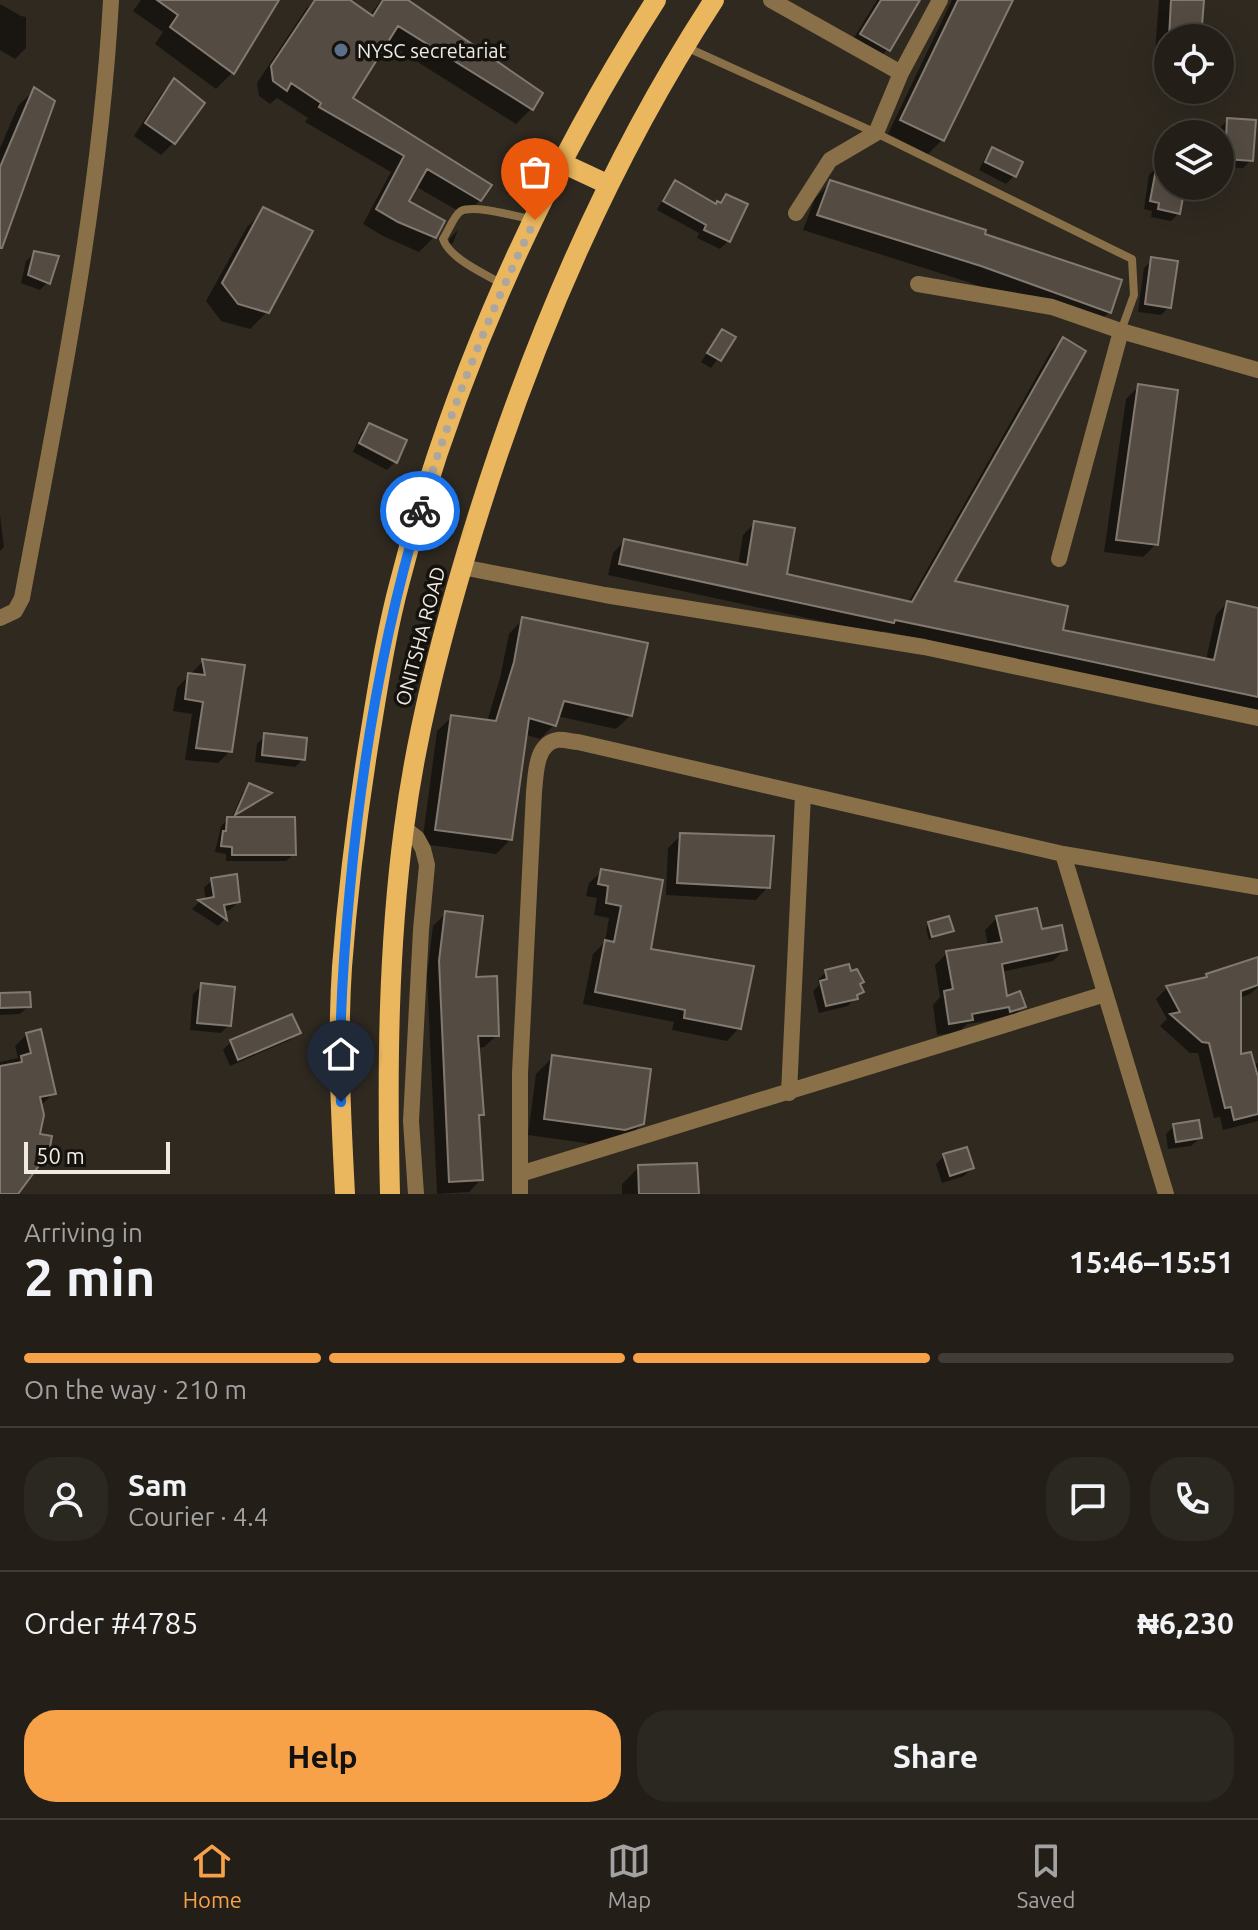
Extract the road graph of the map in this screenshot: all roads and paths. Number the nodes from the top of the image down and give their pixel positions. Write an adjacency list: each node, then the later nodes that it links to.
1 (111, 0): 19 (street)
2 (714, 0): 6 (main road, ONITSHA ROAD)
3 (771, 0): 7 (street)
4 (940, 0): 7 (street)
5 (650, 2): 9 (main road, ONITSHA ROAD)
6 (685, 47): 8 (lane); 10 (main road, ONITSHA ROAD)
7 (901, 73): 8 (street)
8 (876, 133): 11 (street); 15 (lane)
9 (562, 163): 10 (main road); 12 (main road, ONITSHA ROAD)
10 (607, 184): 18 (main road, ONITSHA ROAD)
11 (796, 213)
12 (535, 220): 14 (main road, ONITSHA ROAD); 14 (lane)
13 (918, 284): 15 (street)
14 (503, 285): 28 (main road, ONITSHA ROAD)
15 (1121, 331): 16 (street); 17 (street)
16 (1258, 370)
17 (1059, 559)
18 (462, 567): 20 (street); 22 (main road, ONITSHA ROAD)
19 (0, 618)
20 (1258, 718)
21 (803, 794): 23 (street); 26 (street); 27 (street)
22 (404, 828): 29 (main road, ONITSHA ROAD); 30 (street)
23 (1063, 854): 24 (street); 25 (street)
24 (1258, 887)
25 (1105, 994): 26 (street); 32 (street)
26 (789, 1093): 27 (street)
27 (520, 1174): 31 (street)
28 (345, 1194)
29 (390, 1194)
30 (416, 1194)
31 (520, 1194)
32 (1166, 1194)

